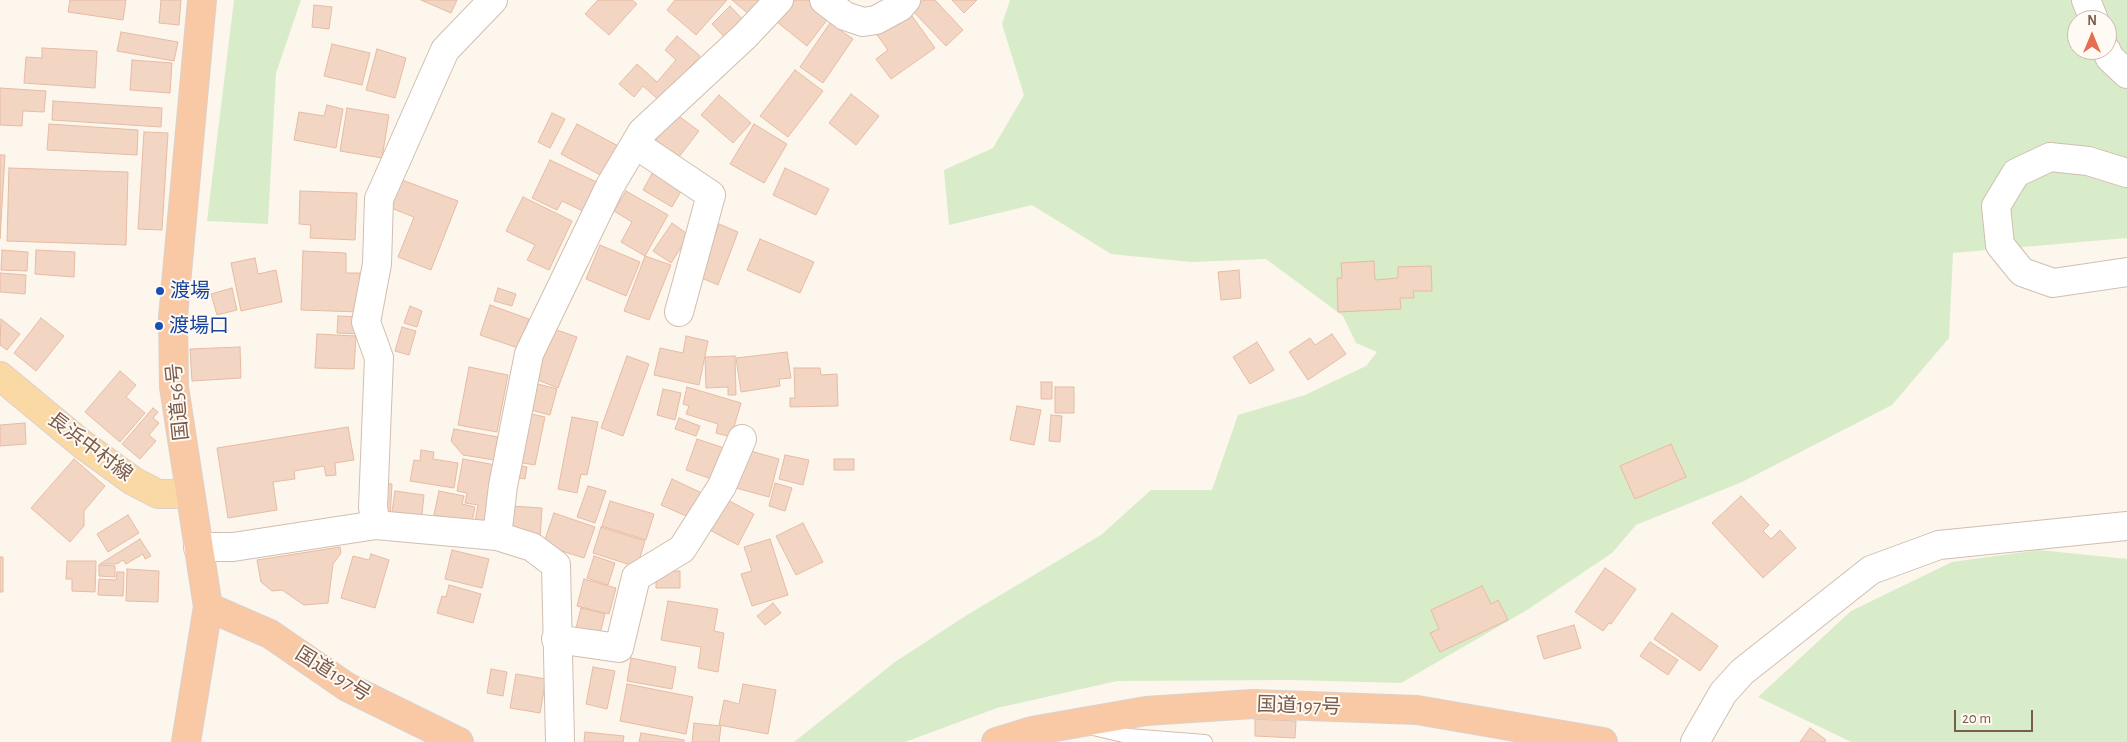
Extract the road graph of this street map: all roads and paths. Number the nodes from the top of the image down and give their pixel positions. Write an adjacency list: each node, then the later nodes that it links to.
1 (202, 0): 14 (highway, 国道56号)
2 (493, 0): 15 (street)
3 (779, 0): 8 (street)
4 (824, 0): 5 (street)
5 (906, 0)
6 (2112, 60): 7 (street)
7 (2127, 74)
8 (635, 144): 11 (street); 17 (street)
9 (2127, 173): 10 (street)
10 (2127, 272)
11 (679, 312)
12 (0, 376): 14 (main road, 長浜中村線)
13 (742, 439): 20 (street)
14 (189, 494): 18 (highway, 国道56号)
15 (376, 525): 17 (street); 18 (street)
16 (2127, 526): 28 (street)
17 (496, 536): 20 (street)
18 (198, 547): 19 (highway, 国道56号)
19 (208, 607): 22 (highway, 国道56号); 23 (highway, 国道197号)
20 (556, 639): 24 (street)
21 (1074, 724): 25 (highway, 国道197号); 26 (lane); 27 (highway, 国道197号)
22 (186, 741)
23 (459, 742)
24 (560, 742)
25 (996, 742)
26 (1205, 742)
27 (1603, 742)
28 (1695, 742)

